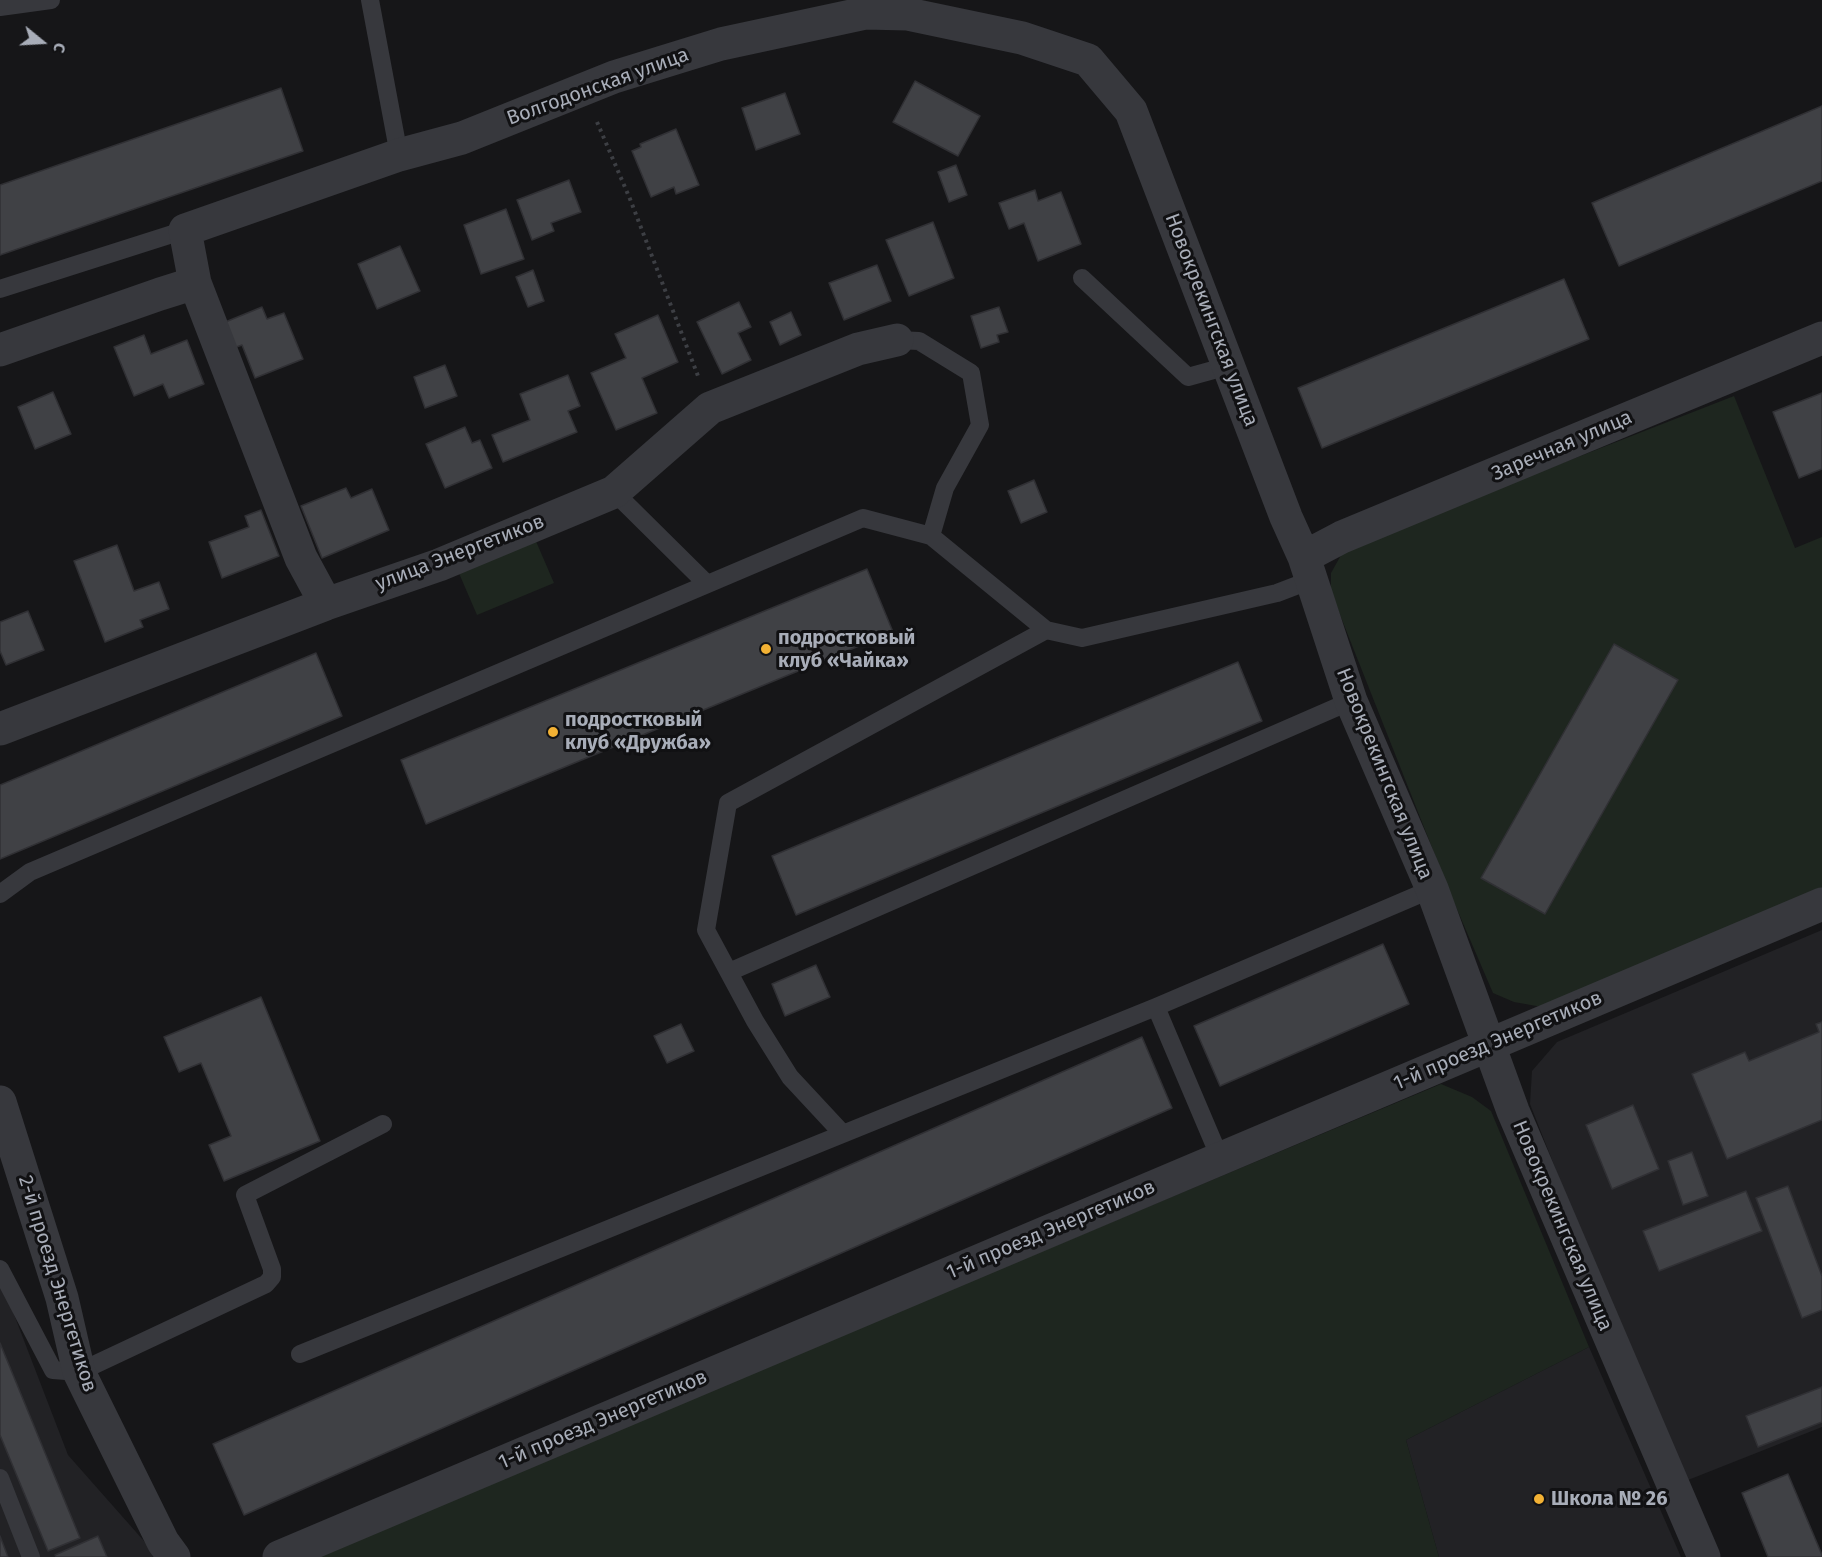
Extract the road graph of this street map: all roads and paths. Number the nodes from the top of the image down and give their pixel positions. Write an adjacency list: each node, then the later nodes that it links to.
1 (51, 0): 3 (lane)
2 (370, 0): 6 (lane)
3 (0, 7)
4 (1022, 38): 5 (street, Волгодонская улица); 14 (street, Новокрекингская улица)
5 (585, 89): 6 (street, Волгодонская улица); 15 (path)
6 (399, 155): 7 (street, Волгодонская улица)
7 (185, 230): 9 (street); 10 (lane)
8 (1082, 278): 14 (lane)
9 (195, 283): 13 (street); 20 (street)
10 (0, 289)
11 (1822, 338): 18 (street, Заречная улица)
12 (897, 340): 15 (street, улица Энергетиков); 17 (lane)
13 (0, 350)
14 (1228, 366): 18 (street, Новокрекингская улица)
15 (711, 408): 16 (street, улица Энергетиков)
16 (614, 492): 19 (lane); 20 (street, улица Энергетиков)
17 (931, 536): 19 (lane); 21 (lane)
18 (1307, 569): 21 (lane); 22 (street, Новокрекингская улица)
19 (707, 584): 25 (lane)
20 (326, 604): 23 (street, улица Энергетиков)
21 (1046, 630): 27 (lane)
22 (1351, 700): 24 (street, Новокрекингская улица); 27 (lane)
23 (0, 729)
24 (1432, 889): 28 (lane); 29 (street, Новокрекингская улица)
25 (0, 894)
26 (1822, 904): 29 (street, 1-й проезд Энергетиков)
27 (729, 972): 32 (lane)
28 (1156, 1007): 32 (lane); 33 (lane)
29 (1489, 1046): 33 (street, 1-й проезд Энергетиков); 41 (street, Новокрекингская улица)
30 (0, 1102): 36 (street, 2-й проезд Энергетиков)
31 (383, 1124): 36 (lane)
32 (843, 1134): 35 (lane)
33 (1220, 1158): 40 (street, 1-й проезд Энергетиков)
34 (0, 1269): 36 (lane)
35 (300, 1354)
36 (79, 1372): 39 (street, 2-й проезд Энергетиков)
37 (0, 1478): 38 (lane)
38 (31, 1557)
39 (174, 1557)
40 (279, 1557)
41 (1704, 1557)

